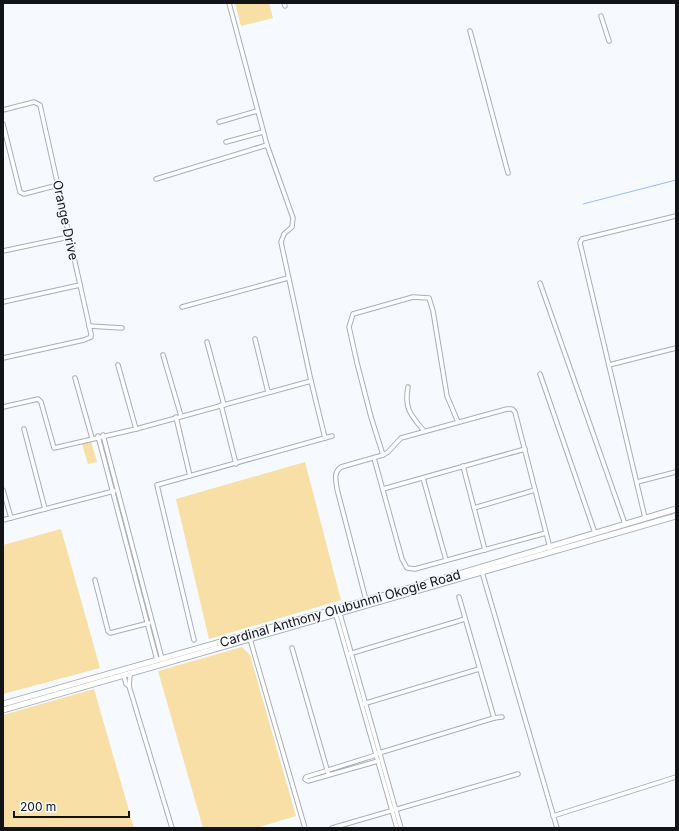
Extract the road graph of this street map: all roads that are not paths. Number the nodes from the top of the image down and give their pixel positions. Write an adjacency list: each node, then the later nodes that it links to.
1 (229, 3): 6 (street)
2 (601, 16): 4 (street)
3 (470, 31): 12 (street)
4 (609, 41)
5 (3, 110): 14 (street, Orange Drive)
6 (257, 111): 7 (street); 9 (street)
7 (219, 122)
8 (3, 124): 14 (street)
9 (263, 132): 10 (street); 11 (street)
10 (226, 142)
11 (267, 145): 13 (street); 18 (street)
12 (508, 173)
13 (156, 179)
14 (58, 185): 16 (street, Orange Drive)
15 (676, 216): 30 (street)
16 (69, 237): 17 (street); 20 (street, Orange Drive)
17 (3, 251)
18 (288, 278): 22 (street); 34 (street)
19 (540, 283): 70 (street)
20 (80, 285): 21 (street); 23 (street, Orange Drive)
21 (3, 302)
22 (182, 307)
23 (90, 326): 24 (street); 29 (street, Orange Drive)
24 (122, 328)
25 (255, 339): 36 (street)
26 (207, 342): 37 (street)
27 (676, 348): 30 (street)
28 (163, 355): 39 (street)
29 (3, 358)
30 (609, 365): 58 (street)
31 (118, 366): 43 (street)
32 (540, 374): 72 (street)
33 (75, 378): 48 (street)
34 (311, 381): 36 (street); 49 (street)
35 (408, 387): 44 (street)
36 (268, 392): 37 (street)
37 (222, 405): 39 (street); 53 (street)
38 (3, 406): 48 (street)
39 (181, 416): 40 (street)
40 (176, 417): 43 (street); 56 (street)
41 (458, 422): 44 (street); 50 (street); 51 (street)
42 (24, 429): 64 (street)
43 (136, 429): 45 (street)
44 (424, 431): 51 (street)
45 (103, 435): 46 (street); 62 (street)
46 (98, 436): 48 (street); 62 (street)
47 (332, 436): 49 (street)
48 (92, 438)
49 (325, 438): 53 (street)
50 (524, 449): 54 (street); 61 (street)
51 (383, 455): 52 (street)
52 (374, 458): 59 (street); 80 (street)
53 (236, 464): 56 (street)
54 (463, 466): 57 (street); 63 (street)
55 (676, 472): 58 (street)
56 (190, 476): 86 (street)
57 (423, 478): 59 (street); 76 (street)
58 (637, 482): 68 (street)
59 (383, 489): 76 (street)
60 (3, 490): 67 (street)
61 (535, 490): 63 (street); 71 (street)
62 (115, 491): 64 (street); 84 (street)
63 (474, 508): 74 (street)
64 (44, 509): 67 (street)
65 (676, 509): 68 (street, Cardinal Anthony Olubunmi Okogie Road)
66 (676, 516): 75 (street, Cardinal Anthony Olubunmi Okogie Road)
67 (11, 518): 69 (street)
68 (645, 518): 70 (street, Cardinal Anthony Olubunmi Okogie Road)
69 (3, 520)
70 (625, 524): 72 (street, Cardinal Anthony Olubunmi Okogie Road)
71 (546, 532): 73 (street); 74 (street)
72 (595, 533): 73 (street, Cardinal Anthony Olubunmi Okogie Road)
73 (549, 546): 75 (street); 80 (street, Cardinal Anthony Olubunmi Okogie Road)
74 (485, 550): 76 (street)
75 (551, 553): 77 (street, Cardinal Anthony Olubunmi Okogie Road)
76 (446, 560)
77 (482, 572): 81 (street, Cardinal Anthony Olubunmi Okogie Road); 108 (street)
78 (95, 580): 84 (street)
79 (459, 597): 83 (street)
80 (366, 600): 82 (street, Cardinal Anthony Olubunmi Okogie Road)
81 (338, 614): 82 (street, Cardinal Anthony Olubunmi Okogie Road); 88 (street); 89 (street)
82 (308, 620): 85 (street, Cardinal Anthony Olubunmi Okogie Road); 90 (street, Cardinal Anthony Olubunmi Okogie Road)
83 (465, 620): 88 (street); 91 (street)
84 (150, 622): 90 (street)
85 (250, 639): 92 (street, Cardinal Anthony Olubunmi Okogie Road); 110 (street)
86 (194, 640)
87 (292, 648): 103 (street)
88 (350, 654): 89 (street); 96 (street)
89 (346, 655): 97 (street)
90 (159, 659): 95 (street, Cardinal Anthony Olubunmi Okogie Road)
91 (479, 669): 96 (street); 100 (street)
92 (130, 674): 93 (street, Cardinal Anthony Olubunmi Okogie Road); 94 (street)
93 (124, 676): 94 (street); 98 (street, Cardinal Anthony Olubunmi Okogie Road)
94 (129, 686): 109 (street)
95 (3, 704)
96 (366, 704): 97 (street); 101 (street)
97 (360, 705): 101 (street)
98 (3, 710)
99 (502, 717): 100 (street)
100 (494, 718): 101 (street)
101 (378, 754): 102 (street); 103 (street)
102 (379, 761): 105 (street); 107 (street)
103 (327, 771): 105 (street); 105 (street)
104 (518, 774): 107 (street)
105 (328, 776)
106 (676, 777): 108 (street)
107 (394, 811): 111 (street); 112 (street); 113 (street)
108 (553, 816): 114 (street)
109 (172, 828)
110 (305, 828)
111 (332, 828)
112 (397, 828)
113 (401, 828)
114 (557, 828)

